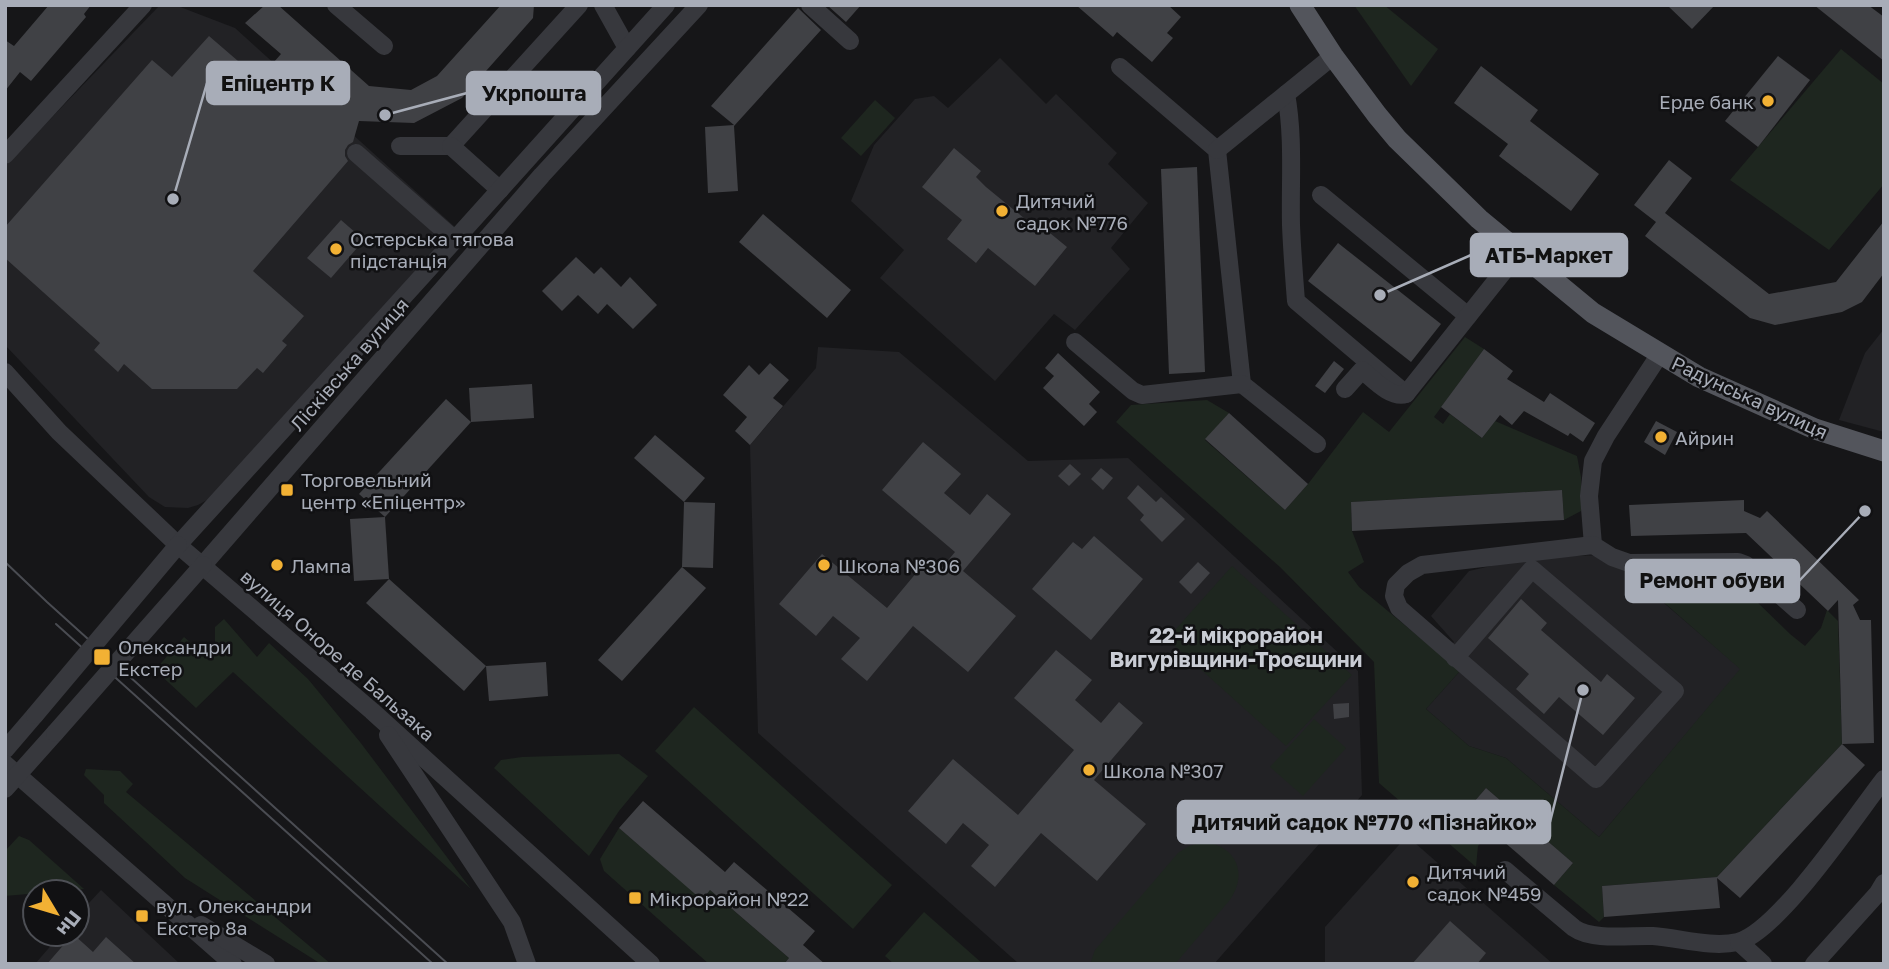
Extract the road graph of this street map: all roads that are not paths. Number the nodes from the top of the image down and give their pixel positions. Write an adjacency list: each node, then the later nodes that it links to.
1 (143, 5): 19 (street)
2 (336, 5): 10 (street)
3 (579, 5): 16 (street)
4 (603, 5): 11 (street)
5 (666, 5): 11 (street, Лісківська вулиця)
6 (699, 5): 37 (street, Лісківська вулиця)
7 (810, 5): 9 (street)
8 (1300, 5): 12 (main road, Радунська вулиця)
9 (850, 41)
10 (384, 46)
11 (627, 48): 20 (street, Лісківська вулиця)
12 (1333, 56): 14 (street); 23 (main road, Радунська вулиця)
13 (1121, 67): 17 (street)
14 (1286, 94): 17 (street); 31 (street)
15 (400, 146): 16 (street)
16 (451, 146): 20 (street)
17 (1217, 150): 28 (street)
18 (356, 153): 22 (street)
19 (5, 155)
20 (500, 190): 22 (street, Лісківська вулиця)
21 (1321, 195): 24 (street)
22 (456, 240): 35 (street, Лісківська вулиця)
23 (1518, 252): 24 (street); 26 (main road, Радунська вулиця)
24 (1468, 316): 31 (street)
25 (1075, 342): 28 (street)
26 (1660, 354): 34 (main road, Радунська вулиця); 36 (street)
27 (5, 372): 32 (street, вулиця Оноре де Бальзака)
28 (1242, 384): 33 (street)
29 (1345, 389): 31 (street)
30 (5, 392): 32 (street)
31 (1406, 394)
32 (59, 432): 35 (street, вулиця Оноре де Бальзака)
33 (1317, 444)
34 (1884, 452)
35 (178, 545): 37 (street, вулиця Оноре де Бальзака); 41 (street, Лісківська вулиця, bridge)
36 (1592, 545): 38 (street); 39 (street)
37 (203, 565): 40 (street, вулиця Оноре де Бальзака); 42 (street, Лісківська вулиця, bridge)
38 (1797, 610)
39 (1455, 658): 39 (street)
40 (372, 711): 51 (street); 52 (street, вулиця Оноре де Бальзака)
41 (5, 750)
42 (11, 769): 44 (street, Лісківська вулиця); 47 (street)
43 (1884, 779): 48 (street)
44 (5, 789)
45 (1505, 870): 48 (street)
46 (1884, 883): 54 (street)
47 (162, 902): 49 (street); 50 (street)
48 (1739, 942): 53 (street)
49 (233, 964)
50 (266, 964)
51 (527, 964)
52 (651, 964)
53 (1763, 964)
54 (1814, 964)

